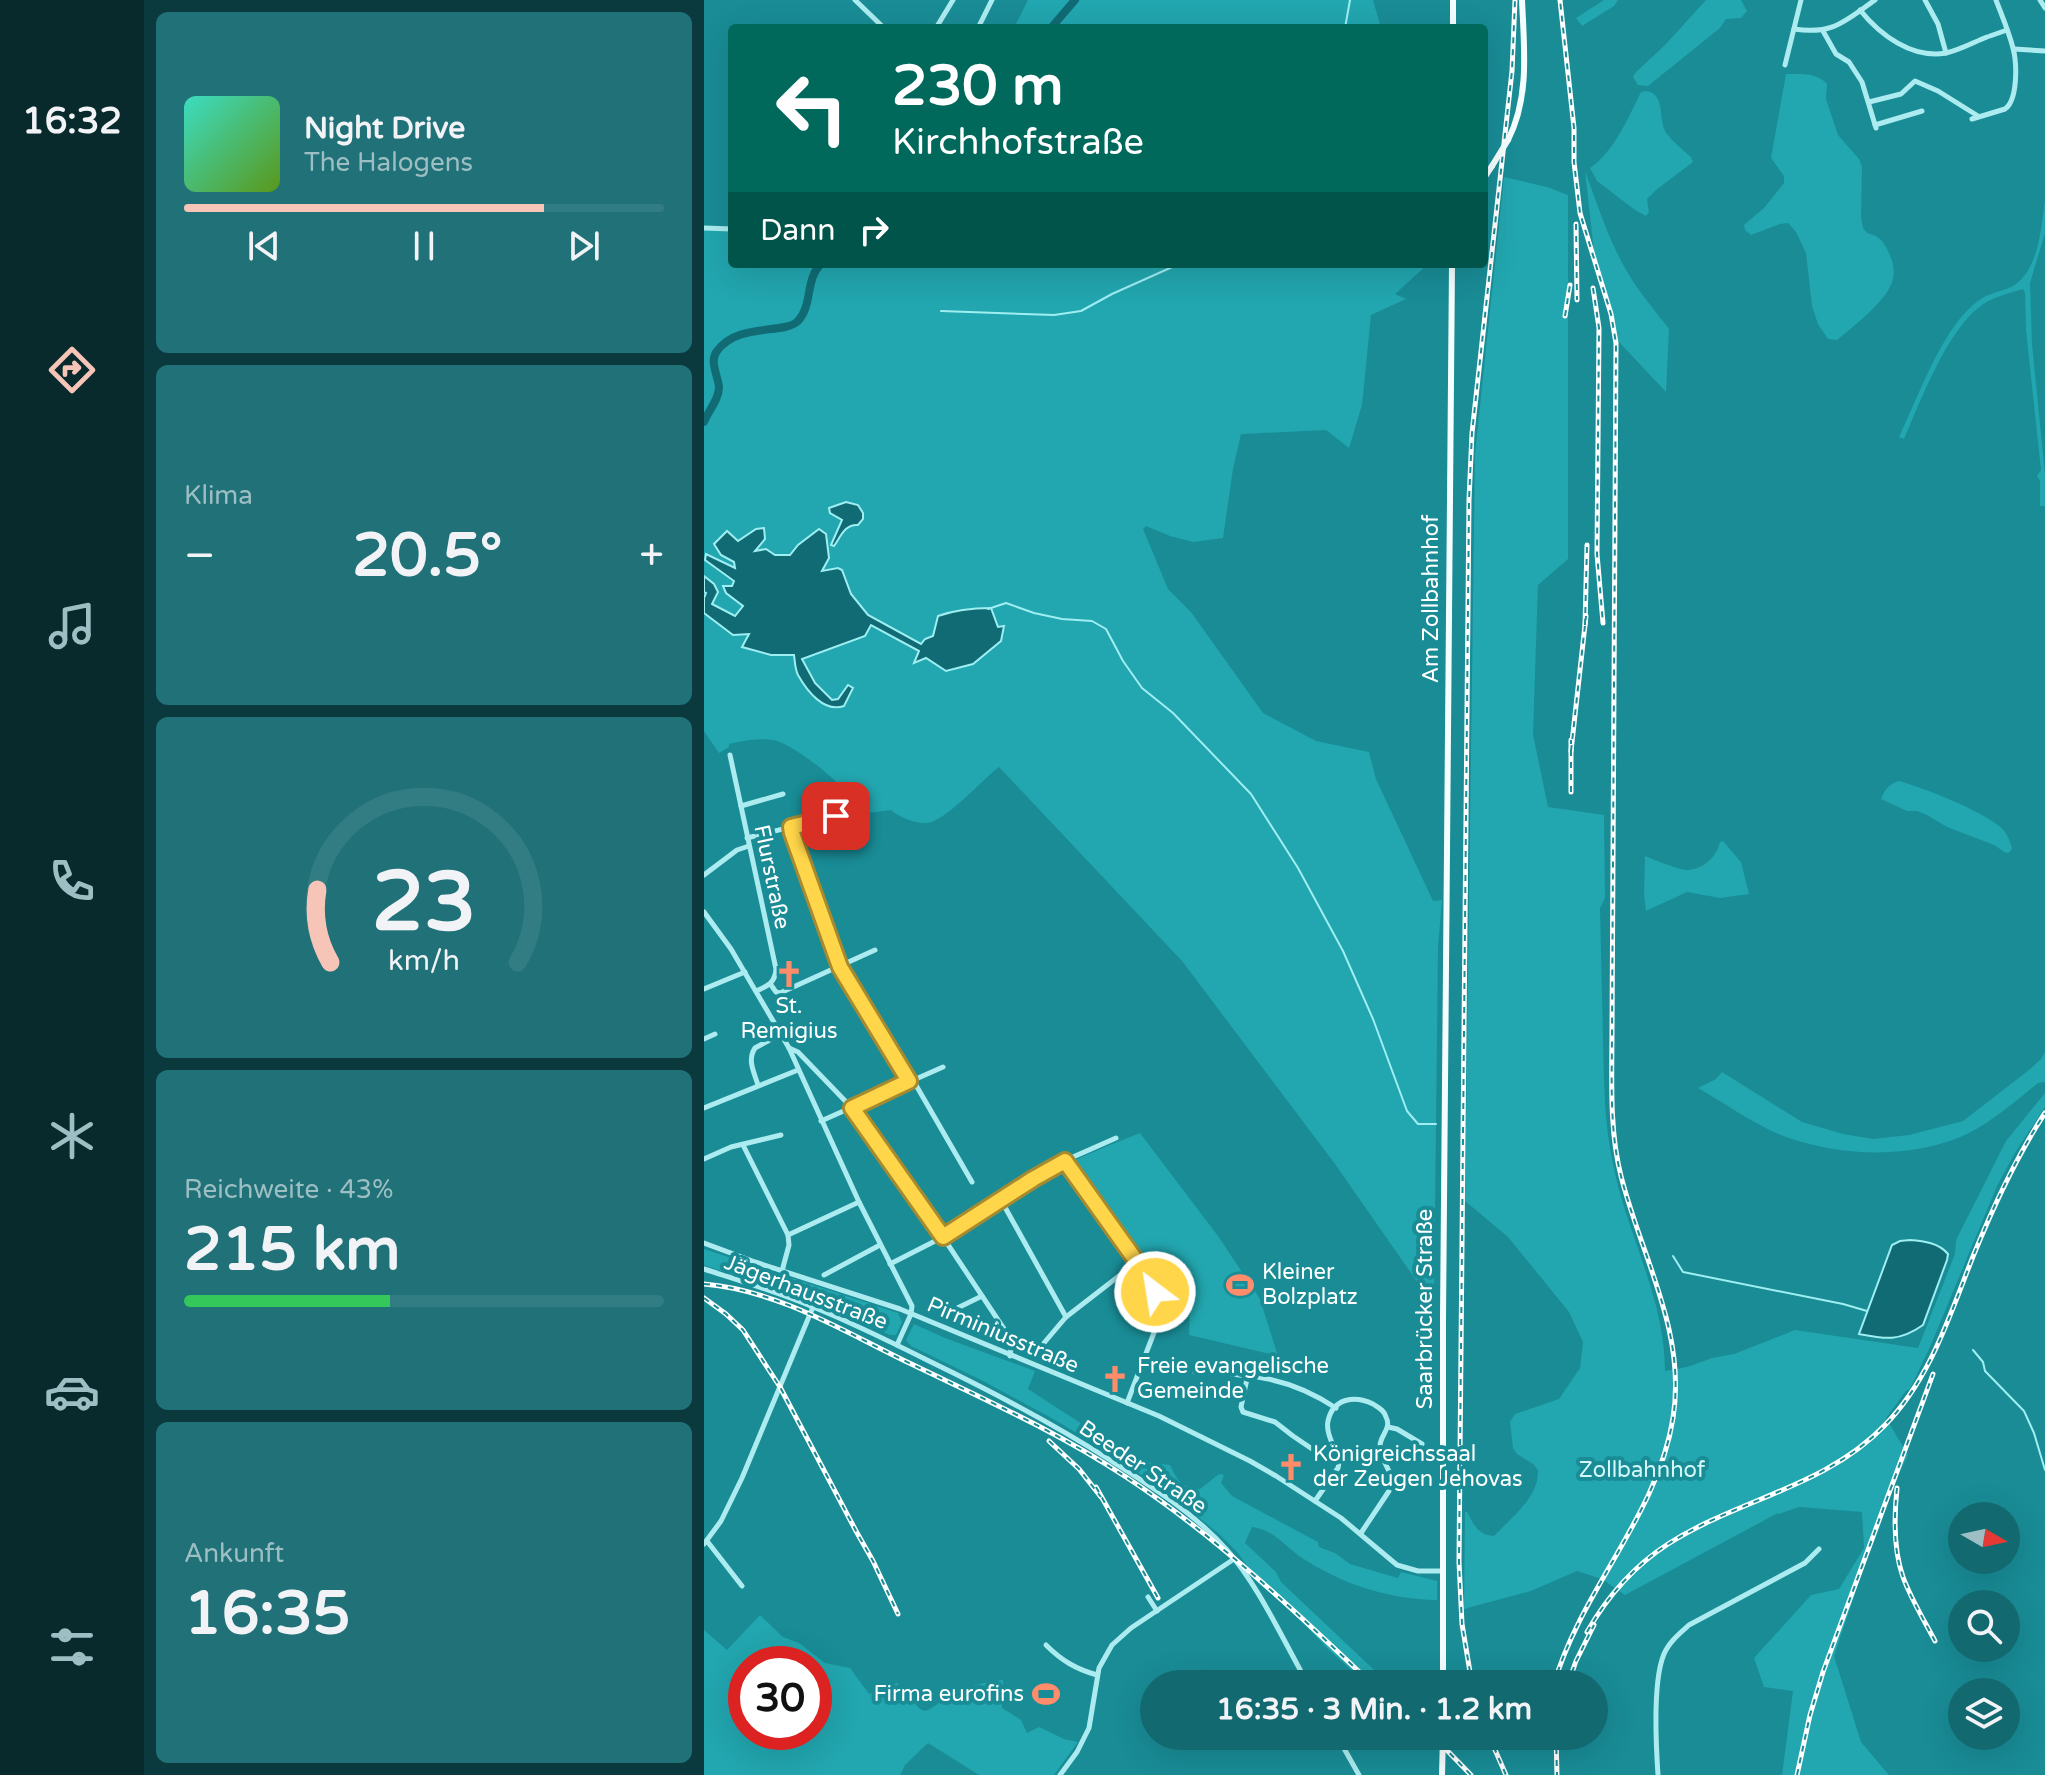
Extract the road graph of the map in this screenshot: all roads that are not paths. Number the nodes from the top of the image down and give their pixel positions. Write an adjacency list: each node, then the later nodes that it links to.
1 (855, 0): 14 (street)
2 (953, 0): 15 (street)
3 (992, 0): 16 (street)
4 (1453, 0): 17 (main road)
5 (1522, 0): 27 (main road, bridge)
6 (1801, 0): 18 (street)
7 (1875, 0): 11 (street)
8 (1925, 0): 23 (street)
9 (1996, 0): 19 (street)
10 (2040, 0): 12 (street)
11 (1866, 2): 13 (street)
12 (2045, 8)
13 (1860, 10): 20 (street); 23 (street)
14 (880, 24)
15 (938, 24)
16 (980, 24)
17 (1453, 24)
18 (1794, 29): 20 (street); 24 (street)
19 (2007, 30): 21 (street); 23 (street)
20 (1823, 31): 25 (street)
21 (2014, 49): 22 (street); 25 (street)
22 (2045, 51)
23 (1946, 53)
24 (1785, 65)
25 (1869, 102): 26 (street)
26 (1922, 111)
27 (1488, 172)
28 (704, 228): 29 (street)
29 (728, 229)
30 (1453, 268): 40 (main road, Am Zollbahnhof)
31 (730, 755): 33 (street, Flurstraße)
32 (783, 794): 33 (street, Flurstraße)
33 (741, 806): 36 (street, Flurstraße)
34 (846, 813): 35 (street)
35 (791, 827): 36 (street); 42 (street)
36 (747, 838): 37 (street, Flurstraße)
37 (749, 846): 38 (street); 44 (street, Flurstraße)
38 (704, 875)
39 (704, 912): 43 (street)
40 (1446, 933): 95 (main road, Saarbrücker Straße)
41 (875, 950): 42 (street)
42 (840, 967): 44 (street); 53 (street)
43 (745, 972): 45 (street); 46 (street)
44 (771, 985): 46 (street)
45 (704, 989)
46 (756, 991): 48 (street)
47 (715, 1034): 49 (street)
48 (781, 1034): 50 (street); 54 (street)
49 (704, 1039)
50 (789, 1048): 52 (street); 56 (street)
51 (943, 1067): 53 (street)
52 (798, 1070): 54 (street); 57 (street)
53 (911, 1080): 56 (street); 63 (street)
54 (758, 1085): 55 (street)
55 (704, 1106)
56 (852, 1108): 57 (street); 67 (street)
57 (821, 1121): 65 (street)
58 (781, 1135): 60 (street)
59 (1116, 1138): 62 (street)
60 (743, 1145): 61 (street); 66 (street)
61 (704, 1159)
62 (1065, 1161): 64 (street); 70 (street)
63 (972, 1182)
64 (1001, 1200): 67 (street); 79 (street)
65 (859, 1202): 66 (street); 69 (street)
66 (788, 1235): 73 (street)
67 (943, 1237): 71 (street); 75 (street)
68 (704, 1243): 73 (street, Pirminiusstraße)
69 (880, 1245): 71 (street); 74 (street)
70 (1137, 1262): 79 (street); 85 (street)
71 (890, 1264): 77 (street)
72 (704, 1269): 76 (street, Jägerhausstraße)
73 (782, 1271): 77 (street, Pirminiusstraße)
74 (824, 1275)
75 (982, 1296): 78 (street); 82 (street)
76 (813, 1307): 80 (street, Jägerhausstraße); 92 (street)
77 (911, 1314): 80 (street); 82 (street, Pirminiusstraße)
78 (941, 1316)
79 (1066, 1317): 81 (street)
80 (897, 1345): 94 (street, Beeder Straße)
81 (1038, 1350)
82 (1010, 1356): 85 (street, Pirminiusstraße)
83 (1195, 1372): 84 (street)
84 (1248, 1374): 86 (street); 89 (street)
85 (1127, 1403): 90 (street, Pirminiusstraße)
86 (1336, 1408): 87 (street); 89 (street)
87 (1388, 1427): 88 (street); 91 (street)
88 (1422, 1444)
89 (1336, 1451): 90 (street)
90 (1315, 1501): 91 (street, Pirminiusstraße)
91 (1361, 1533): 95 (street, Pirminiusstraße)
92 (705, 1543): 96 (street)
93 (1819, 1549): 108 (street)
94 (1234, 1559): 98 (street); 100 (street, Beeder Straße)
95 (1443, 1571): 101 (main road, Saarbrücker Straße)
96 (742, 1586)
97 (1148, 1597): 98 (street)
98 (1157, 1611): 102 (street)
99 (1046, 1645): 102 (street)
100 (1300, 1670)
101 (1443, 1670)
102 (1097, 1675): 105 (street)
103 (1345, 1750): 106 (street)
104 (1443, 1750): 107 (main road)
105 (1060, 1775)
106 (1359, 1775)
107 (1442, 1775)
108 (1658, 1775)

